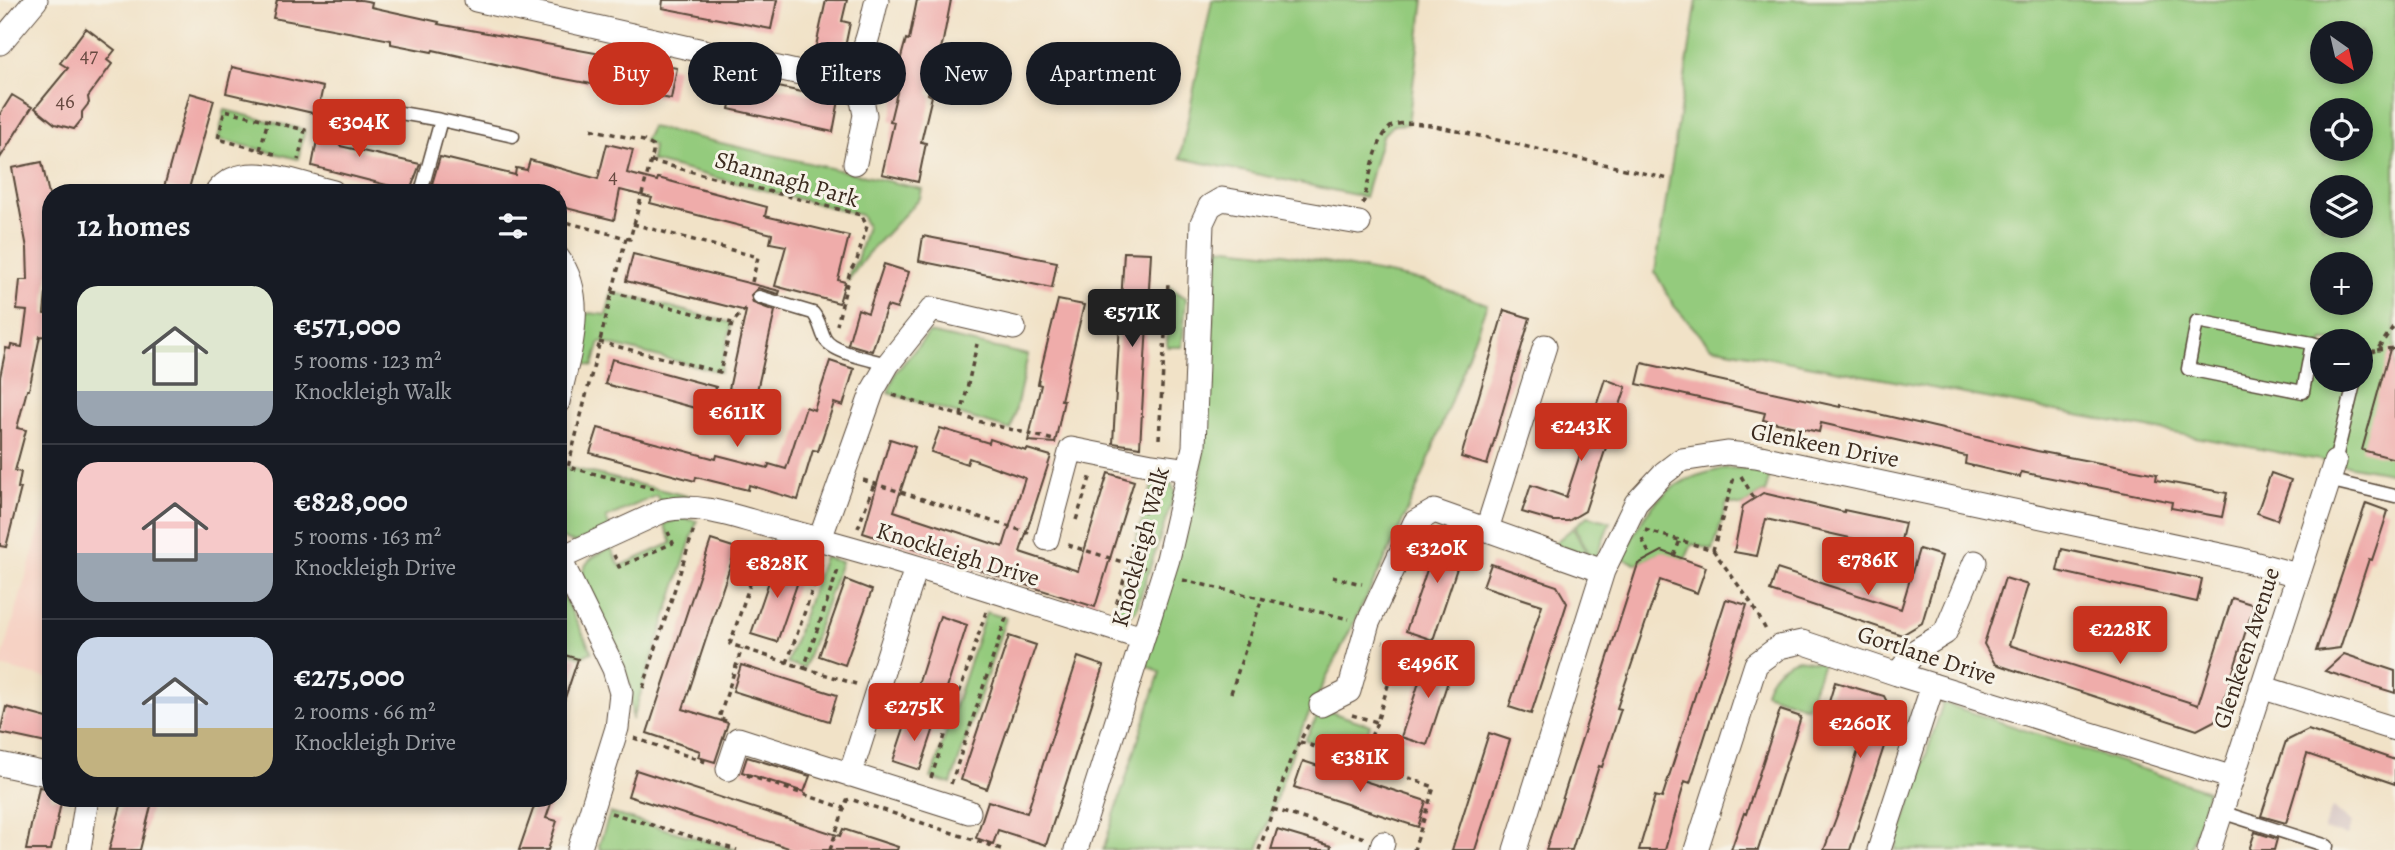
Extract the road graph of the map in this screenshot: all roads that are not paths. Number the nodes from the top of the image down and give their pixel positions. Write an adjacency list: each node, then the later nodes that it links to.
1 (36, 0): 5 (street)
2 (476, 0): 6 (street)
3 (877, 0): 4 (street)
4 (864, 42)
5 (0, 43)
6 (796, 72)
7 (863, 105): 11 (street)
8 (389, 111): 9 (lane)
9 (441, 120): 10 (lane); 14 (lane)
10 (513, 136)
11 (855, 163)
12 (226, 184): 13 (street)
13 (299, 184)
14 (423, 184)
15 (1359, 223): 24 (street, Knockleigh Walk)
16 (567, 272): 21 (street)
17 (753, 296): 22 (lane)
18 (1014, 328): 22 (street)
19 (2317, 344): 19 (lane)
20 (1545, 345): 27 (street)
21 (567, 353)
22 (888, 365): 29 (street)
23 (2352, 392): 25 (lane)
24 (1189, 470): 28 (street); 36 (street, Knockleigh Walk)
25 (2331, 471): 26 (lane); 35 (street, Glenkeen Avenue)
26 (2395, 496)
27 (1487, 529): 33 (street); 40 (street)
28 (1047, 538)
29 (822, 548): 30 (street, Knockleigh Drive); 32 (street, Knockleigh Drive)
30 (567, 552)
31 (1975, 562): 37 (street)
32 (916, 568): 36 (street, Knockleigh Drive); 45 (street)
33 (1603, 571): 35 (street, Glenkeen Drive); 53 (street, Glenkeen Drive)
34 (567, 572): 51 (street, Knockleigh Drive)
35 (2297, 575): 39 (street, Glenkeen Avenue)
36 (1142, 638): 52 (street, Knockleigh Walk)
37 (1897, 674): 38 (street, Gortlane Drive); 54 (street, Gortlane Drive)
38 (1933, 685): 46 (street, Gortlane Drive); 55 (street)
39 (2261, 687): 41 (street); 46 (street, Glenkeen Avenue)
40 (1321, 705)
41 (2395, 729)
42 (0, 764): 44 (street)
43 (728, 769): 45 (street)
44 (42, 773)
45 (850, 775): 48 (street)
46 (2232, 778): 49 (street, Glenkeen Avenue)
47 (86, 807): 50 (street)
48 (969, 812)
49 (2221, 812): 56 (street, Glenkeen Avenue); 57 (lane)
50 (79, 850)
51 (579, 850)
52 (1076, 850)
53 (1515, 850)
54 (1696, 850)
55 (1879, 850)
56 (2209, 850)
57 (2325, 850)

